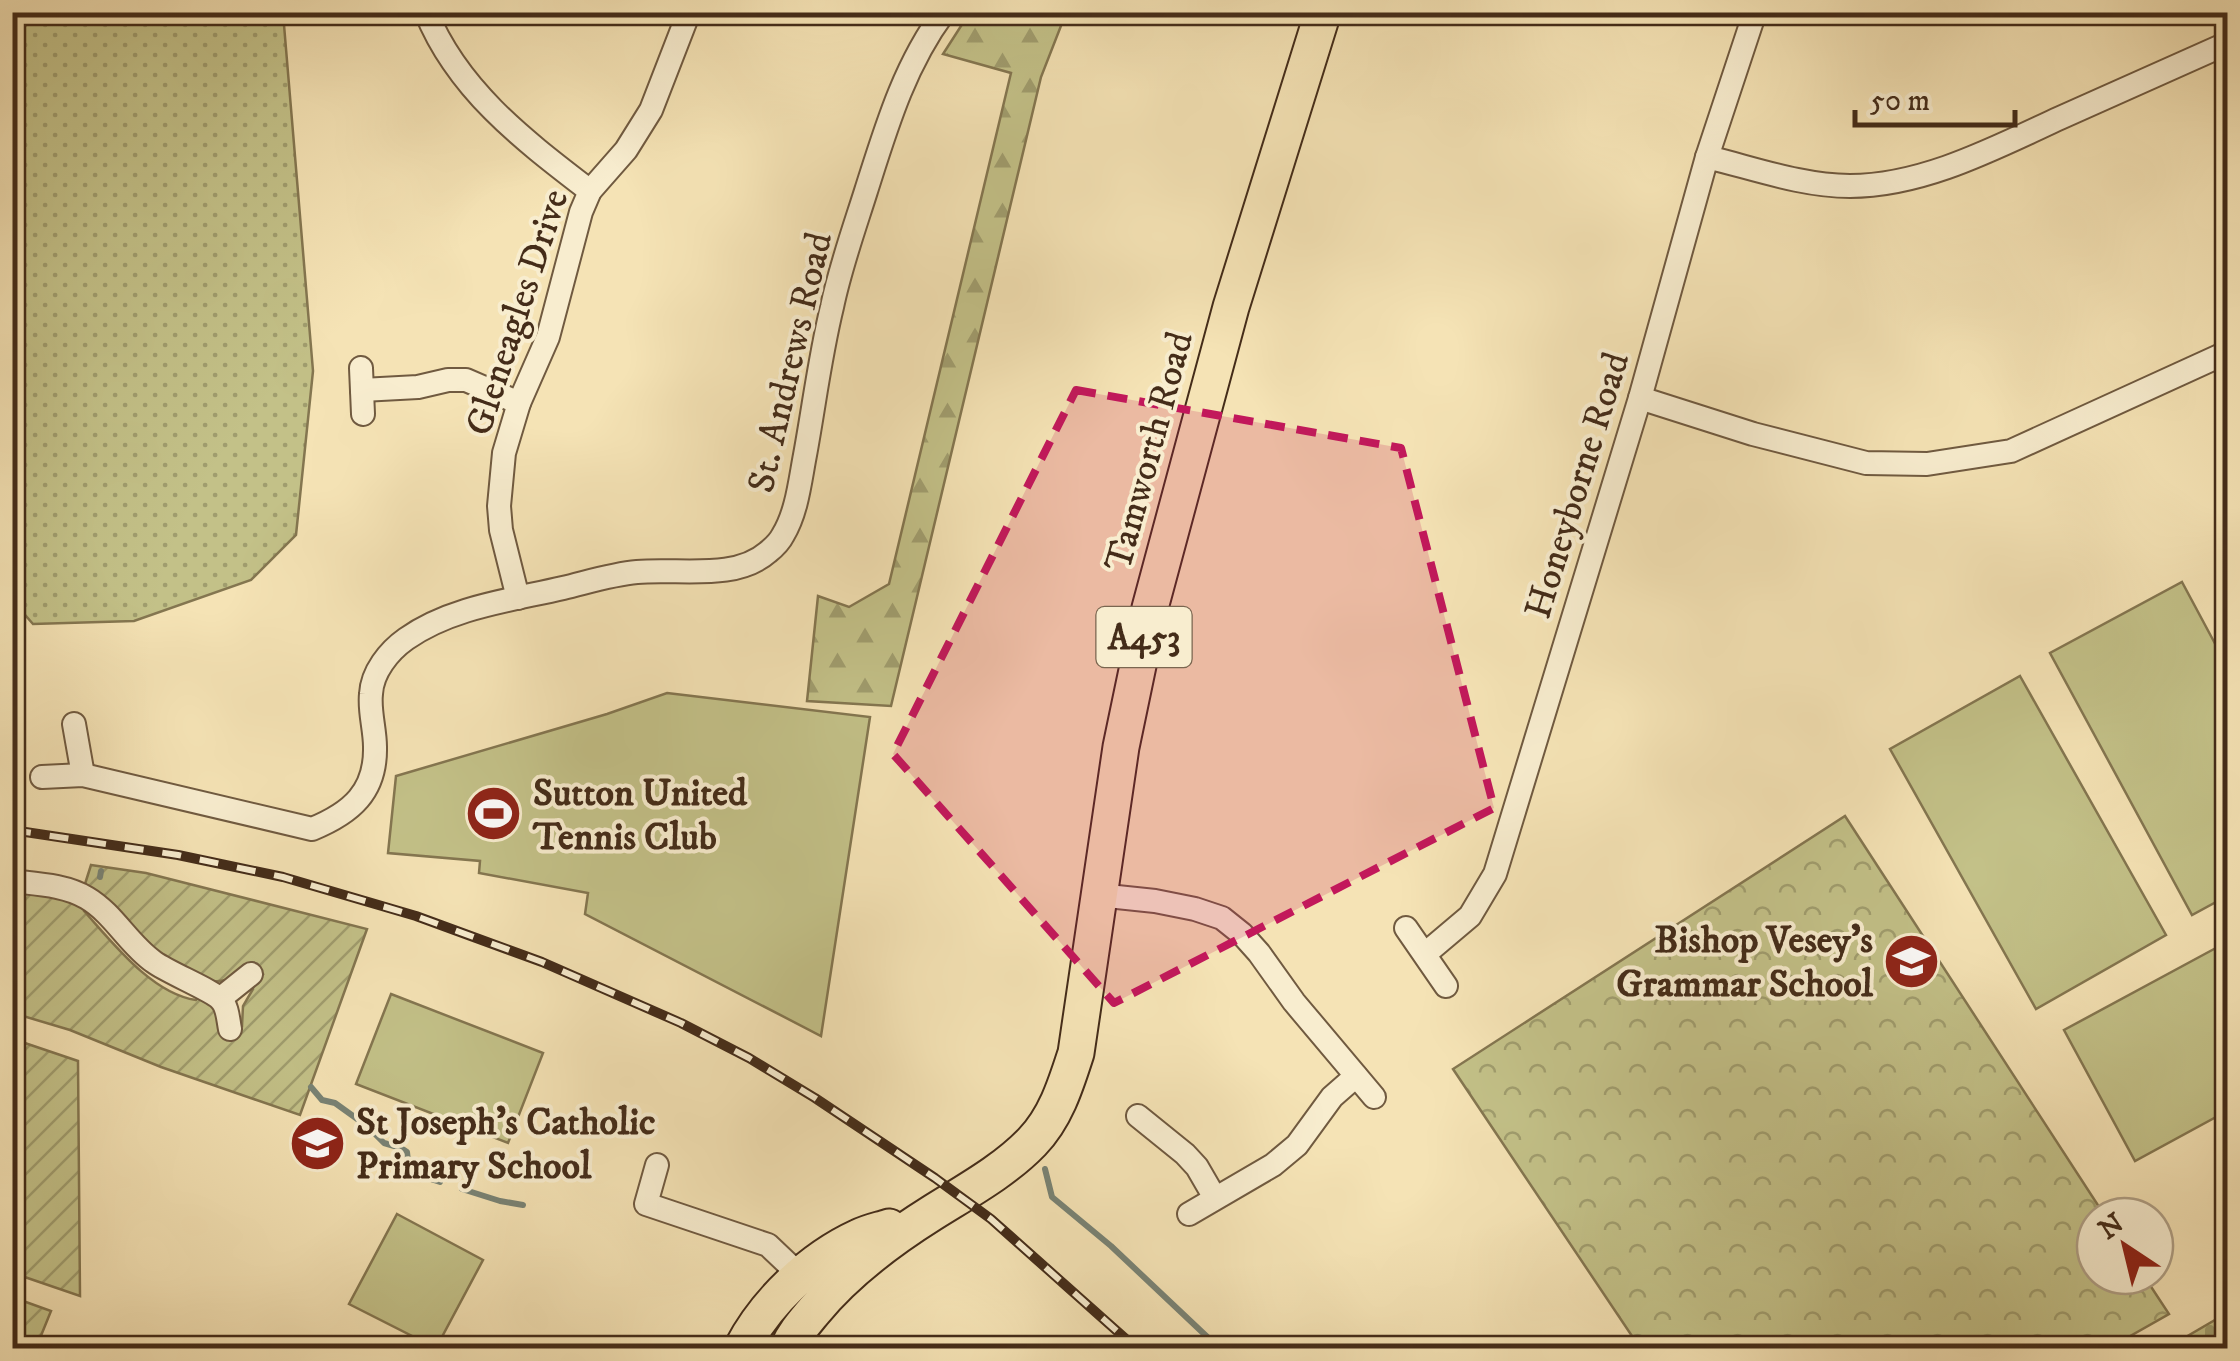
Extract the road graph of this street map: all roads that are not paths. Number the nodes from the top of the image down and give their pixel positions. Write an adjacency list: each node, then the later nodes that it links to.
1 (426, 12): 8 (street)
2 (690, 12): 8 (street, Gleneagles Drive)
3 (944, 12): 13 (street, St. Andrews Road)
4 (1323, 12): 18 (main road, Tamworth Road / A453)
5 (1755, 12): 7 (street, Honeyborne Road)
6 (2228, 43): 7 (street)
7 (1707, 157): 10 (street, Honeyborne Road)
8 (590, 191): 11 (street, Gleneagles Drive)
9 (2228, 352): 10 (street)
10 (1640, 398): 20 (street, Honeyborne Road)
11 (518, 403): 12 (street); 13 (street, Gleneagles Drive)
12 (363, 414)
13 (518, 598): 15 (street, St. Andrews Road)
14 (74, 724): 15 (street)
15 (83, 775): 16 (street, St. Andrews Road)
16 (42, 778)
17 (12, 881): 23 (street)
18 (1098, 895): 25 (street); 31 (main road, Tamworth Road / A453)
19 (1406, 928): 20 (street)
20 (1424, 954): 22 (street)
21 (251, 974): 23 (street)
22 (1446, 986)
23 (221, 998): 24 (street)
24 (230, 1029)
25 (1356, 1076): 26 (street); 29 (street)
26 (1374, 1097)
27 (1138, 1116): 29 (street)
28 (657, 1165): 31 (street)
29 (1215, 1198): 30 (street)
30 (1190, 1214)
31 (813, 1287): 32 (main road, Tamworth Road / A453); 33 (main road, Tamworth Road / A453)
32 (742, 1348)
33 (788, 1348)

